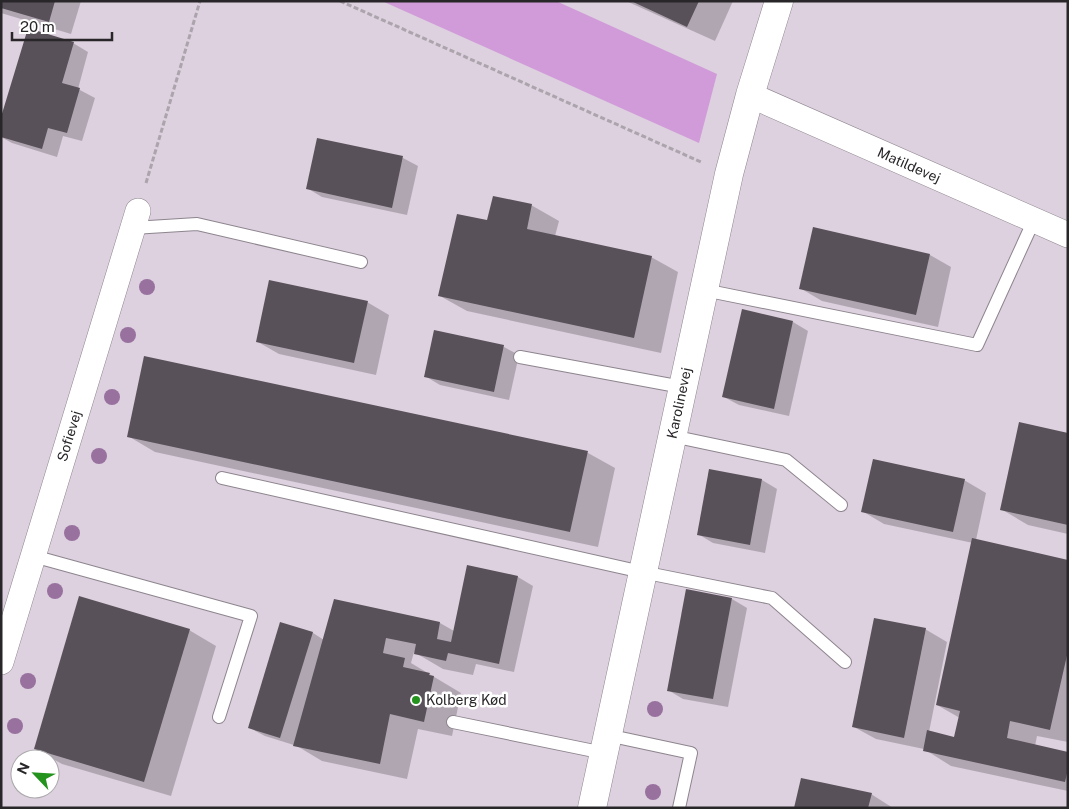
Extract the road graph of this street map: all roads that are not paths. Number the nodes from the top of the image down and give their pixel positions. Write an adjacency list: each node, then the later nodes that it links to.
1 (779, 1): 2 (street, Karolinevej)
2 (750, 95): 4 (street, Matildevej); 7 (street, Karolinevej)
3 (136, 220): 6 (lane); 13 (street, Sofievej)
4 (1034, 220): 5 (street, Matildevej); 7 (lane)
5 (1068, 235)
6 (361, 262)
7 (704, 290): 9 (street, Karolinevej)
8 (520, 357): 9 (lane)
9 (682, 387): 10 (street, Karolinevej)
10 (672, 436): 12 (lane); 14 (street, Karolinevej)
11 (222, 478): 14 (lane)
12 (841, 505)
13 (33, 556): 15 (street, Sofievej); 17 (lane)
14 (642, 572): 16 (lane); 19 (street, Karolinevej)
15 (1, 662)
16 (845, 662)
17 (218, 717)
18 (453, 722): 19 (lane)
19 (605, 744): 20 (street, Karolinevej); 21 (lane)
20 (592, 808)
21 (678, 808)

